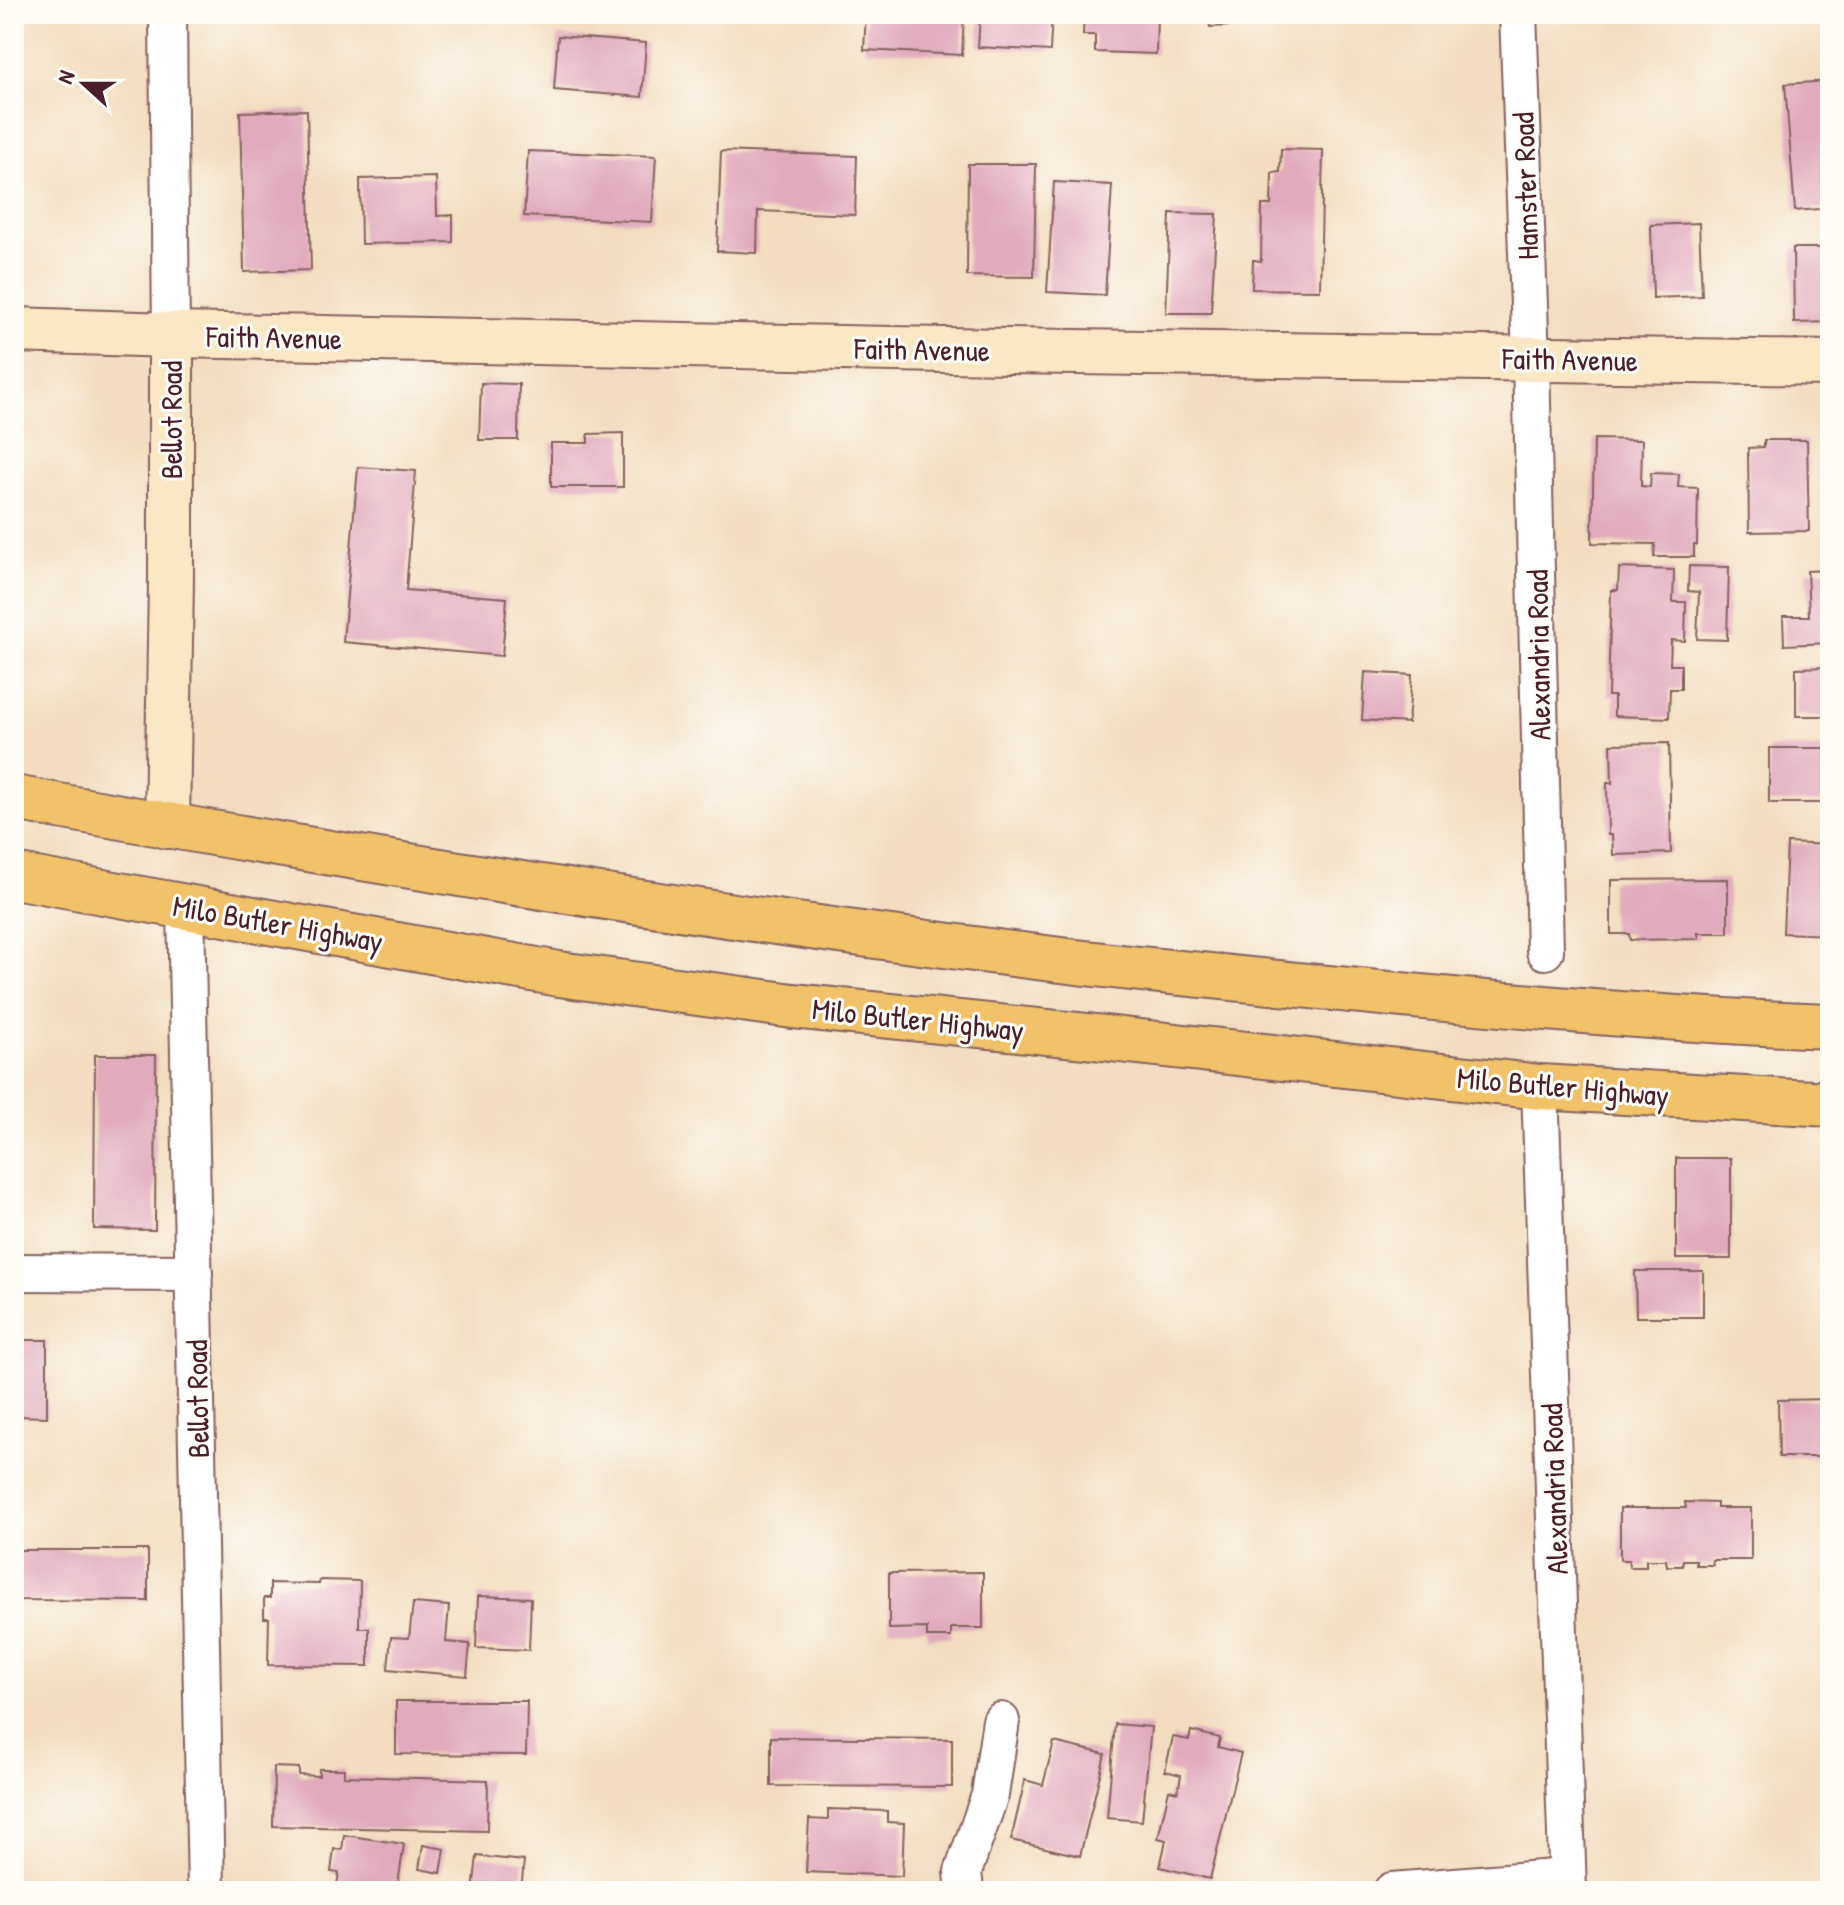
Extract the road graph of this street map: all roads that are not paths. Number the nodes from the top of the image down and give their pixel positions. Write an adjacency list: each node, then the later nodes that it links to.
1 (168, 14): 4 (street, Bellot Road)
2 (1518, 14): 5 (street, Hamster Road)
3 (14, 330): 4 (street, Faith Avenue)
4 (171, 335): 5 (street, Faith Avenue); 8 (street, Bellot Road)
5 (1531, 359): 6 (street, Faith Avenue); 11 (street, Alexandria Road)
6 (1830, 363)
7 (14, 798): 8 (main road)
8 (167, 826): 12 (main road)
9 (14, 876): 10 (main road, Milo Butler Highway)
10 (186, 907): 13 (main road, Milo Butler Highway); 16 (street, Bellot Road)
11 (1545, 951)
12 (1830, 1026)
13 (1540, 1087): 14 (main road, Milo Butler Highway); 18 (street, Alexandria Road)
14 (1830, 1104)
15 (14, 1272): 16 (street)
16 (194, 1273): 19 (street, Bellot Road)
17 (1001, 1721): 20 (street)
18 (1567, 1884): 21 (street)
19 (206, 1891)
20 (965, 1891)
21 (1392, 1891)

